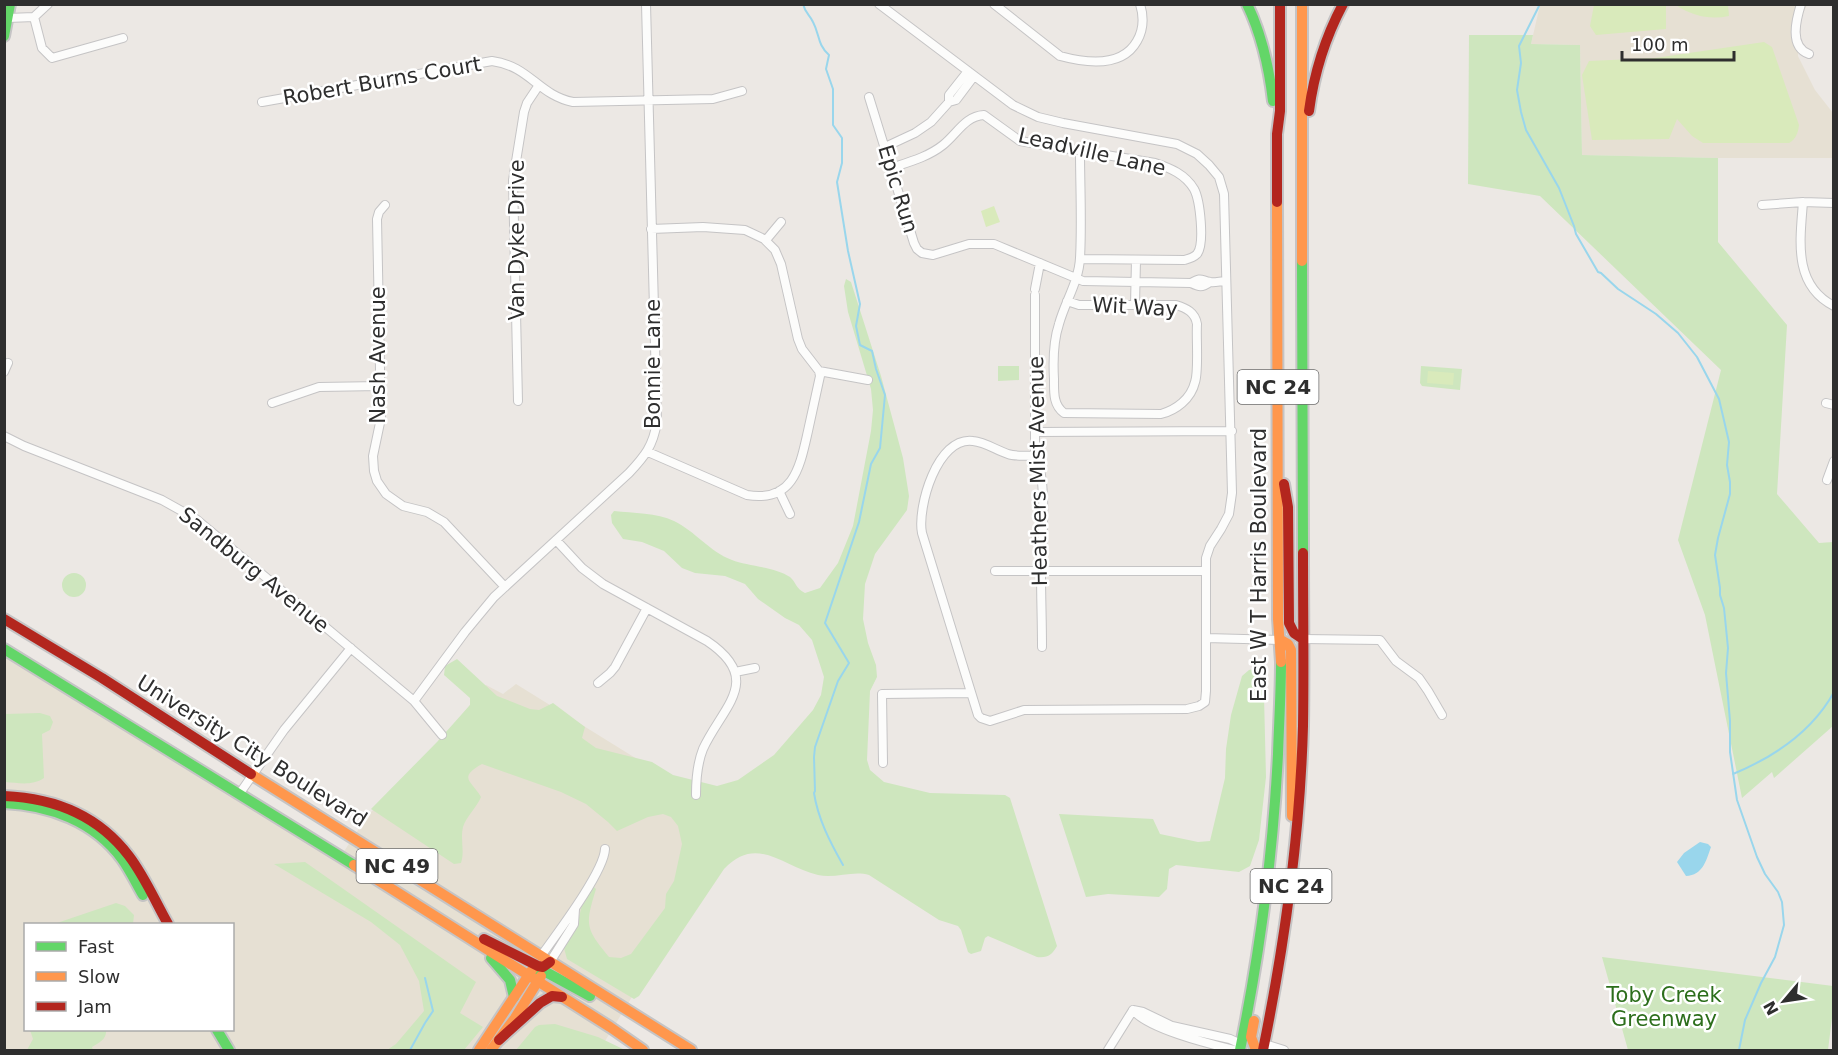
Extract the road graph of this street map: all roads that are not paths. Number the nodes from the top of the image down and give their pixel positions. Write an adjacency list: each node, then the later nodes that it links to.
1 (10, 4): 13 (main road)
2 (48, 4): 12 (street)
3 (646, 4): 21 (street, Bonnie Lane)
4 (879, 4): 17 (street)
5 (994, 4): 6 (street)
6 (1140, 4)
7 (1247, 4): 23 (main road)
8 (1280, 4): 23 (main road, East W T Harris Boulevard / NC 24)
9 (1302, 4): 26 (main road, East W T Harris Boulevard / NC 24)
10 (1343, 4): 26 (main road)
11 (1801, 4): 16 (street)
12 (34, 17): 13 (street); 15 (street)
13 (8, 18): 14 (main road)
14 (4, 36)
15 (123, 38)
16 (1809, 54)
17 (971, 74): 24 (street); 39 (street)
18 (539, 85): 21 (street, Robert Burns Court); 22 (street, Robert Burns Court); 49 (street, Van Dyke Drive)
19 (742, 91): 21 (street, Robert Burns Court)
20 (869, 97): 24 (street, Epic Run)
21 (648, 101): 33 (street, Bonnie Lane)
22 (262, 102)
23 (1277, 134): 54 (main road, East W T Harris Boulevard / NC 24)
24 (885, 147): 27 (street, Epic Run)
25 (1080, 151): 27 (street, Leadville Lane); 35 (street, Wit Way); 36 (street, Leadville Lane)
26 (1302, 153): 69 (main road, East W T Harris Boulevard / NC 24)
27 (891, 168): 37 (street, Epic Run)
28 (1803, 202): 29 (street); 31 (street); 43 (street)
29 (1833, 203)
30 (385, 205): 48 (street, Nash Avenue)
31 (1762, 205)
32 (782, 222): 34 (street)
33 (651, 229): 34 (street); 55 (street, Bonnie Lane)
34 (766, 240): 45 (street)
35 (1080, 259): 36 (street, Leadville Lane); 38 (street, Wit Way)
36 (1136, 260): 40 (street)
37 (1040, 262): 38 (street, Epic Run); 52 (street, Heathers Mist Avenue)
38 (1076, 279): 40 (street, Epic Run); 41 (street, Wit Way)
39 (1226, 281): 40 (street, Epic Run); 51 (street)
40 (1135, 282): 42 (street)
41 (1067, 301): 42 (street, Wit Way); 42 (street, Wit Way)
42 (1135, 304)
43 (1833, 306)
44 (8, 363): 46 (street)
45 (819, 371): 47 (street); 59 (street)
46 (4, 372)
47 (868, 380)
48 (380, 386): 50 (street); 65 (street, Nash Avenue)
49 (518, 401)
50 (272, 403)
51 (1232, 431): 52 (street); 64 (street)
52 (1036, 432): 56 (street, Heathers Mist Avenue)
53 (4, 436): 72 (street, Sandburg Avenue)
54 (1278, 451): 69 (main road); 70 (main road, East W T Harris Boulevard / NC 24)
55 (648, 452): 59 (street); 61 (street, Bonnie Lane)
56 (1035, 456): 63 (street, Heathers Mist Avenue); 77 (street)
57 (1833, 461): 58 (street)
58 (1827, 480)
59 (779, 491): 60 (street)
60 (790, 514)
61 (556, 540): 65 (street, Bonnie Lane); 66 (street)
62 (995, 571): 63 (street)
63 (1041, 571): 64 (street); 71 (street, Heathers Mist Avenue)
64 (1205, 571): 68 (street)
65 (505, 587): 78 (street, Bonnie Lane)
66 (647, 608): 75 (street); 76 (street)
67 (4, 619): 82 (main road, University City Boulevard / NC 49)
68 (1206, 638): 70 (street); 77 (street)
69 (1303, 639): 79 (street); 87 (main road, East W T Harris Boulevard / NC 24)
70 (1281, 640): 87 (main road); 92 (main road, East W T Harris Boulevard / NC 24)
71 (1042, 647)
72 (351, 648): 78 (street, Sandburg Avenue); 82 (street)
73 (4, 649): 83 (main road, University City Boulevard / NC 49)
74 (755, 668): 75 (street)
75 (735, 672): 84 (street)
76 (598, 683)
77 (970, 693): 81 (street)
78 (414, 701): 80 (street, Sandburg Avenue)
79 (1442, 715)
80 (442, 735)
81 (883, 763)
82 (252, 775): 83 (street); 94 (main road, University City Boulevard / NC 49)
83 (240, 793): 89 (main road, University City Boulevard / NC 49)
84 (696, 795)
85 (4, 796): 91 (main road)
86 (4, 803): 90 (main road)
87 (1296, 846): 101 (main road, East W T Harris Boulevard / NC 24)
88 (605, 849): 94 (street)
89 (427, 911): 93 (main road, University City Boulevard / NC 49); 94 (main road)
90 (158, 923)
91 (167, 923)
92 (1261, 924): 101 (main road); 102 (main road, East W T Harris Boulevard / NC 24)
93 (465, 935): 95 (main road, University City Boulevard / NC 49); 96 (main road)
94 (543, 964): 95 (main road); 108 (main road)
95 (533, 978): 96 (main road); 97 (main road, University City Boulevard / NC 49); 100 (main road)
96 (514, 997): 105 (main road)
97 (564, 998): 100 (main road); 107 (main road, University City Boulevard / NC 49)
98 (219, 1031): 103 (main road)
99 (227, 1031): 104 (main road)
100 (499, 1041): 106 (main road)
101 (1261, 1048): 110 (street)
102 (1240, 1049): 109 (street)
103 (229, 1050)
104 (237, 1050)
105 (479, 1050)
106 (491, 1050)
107 (643, 1050)
108 (691, 1050)
109 (1108, 1050)
110 (1284, 1050)

